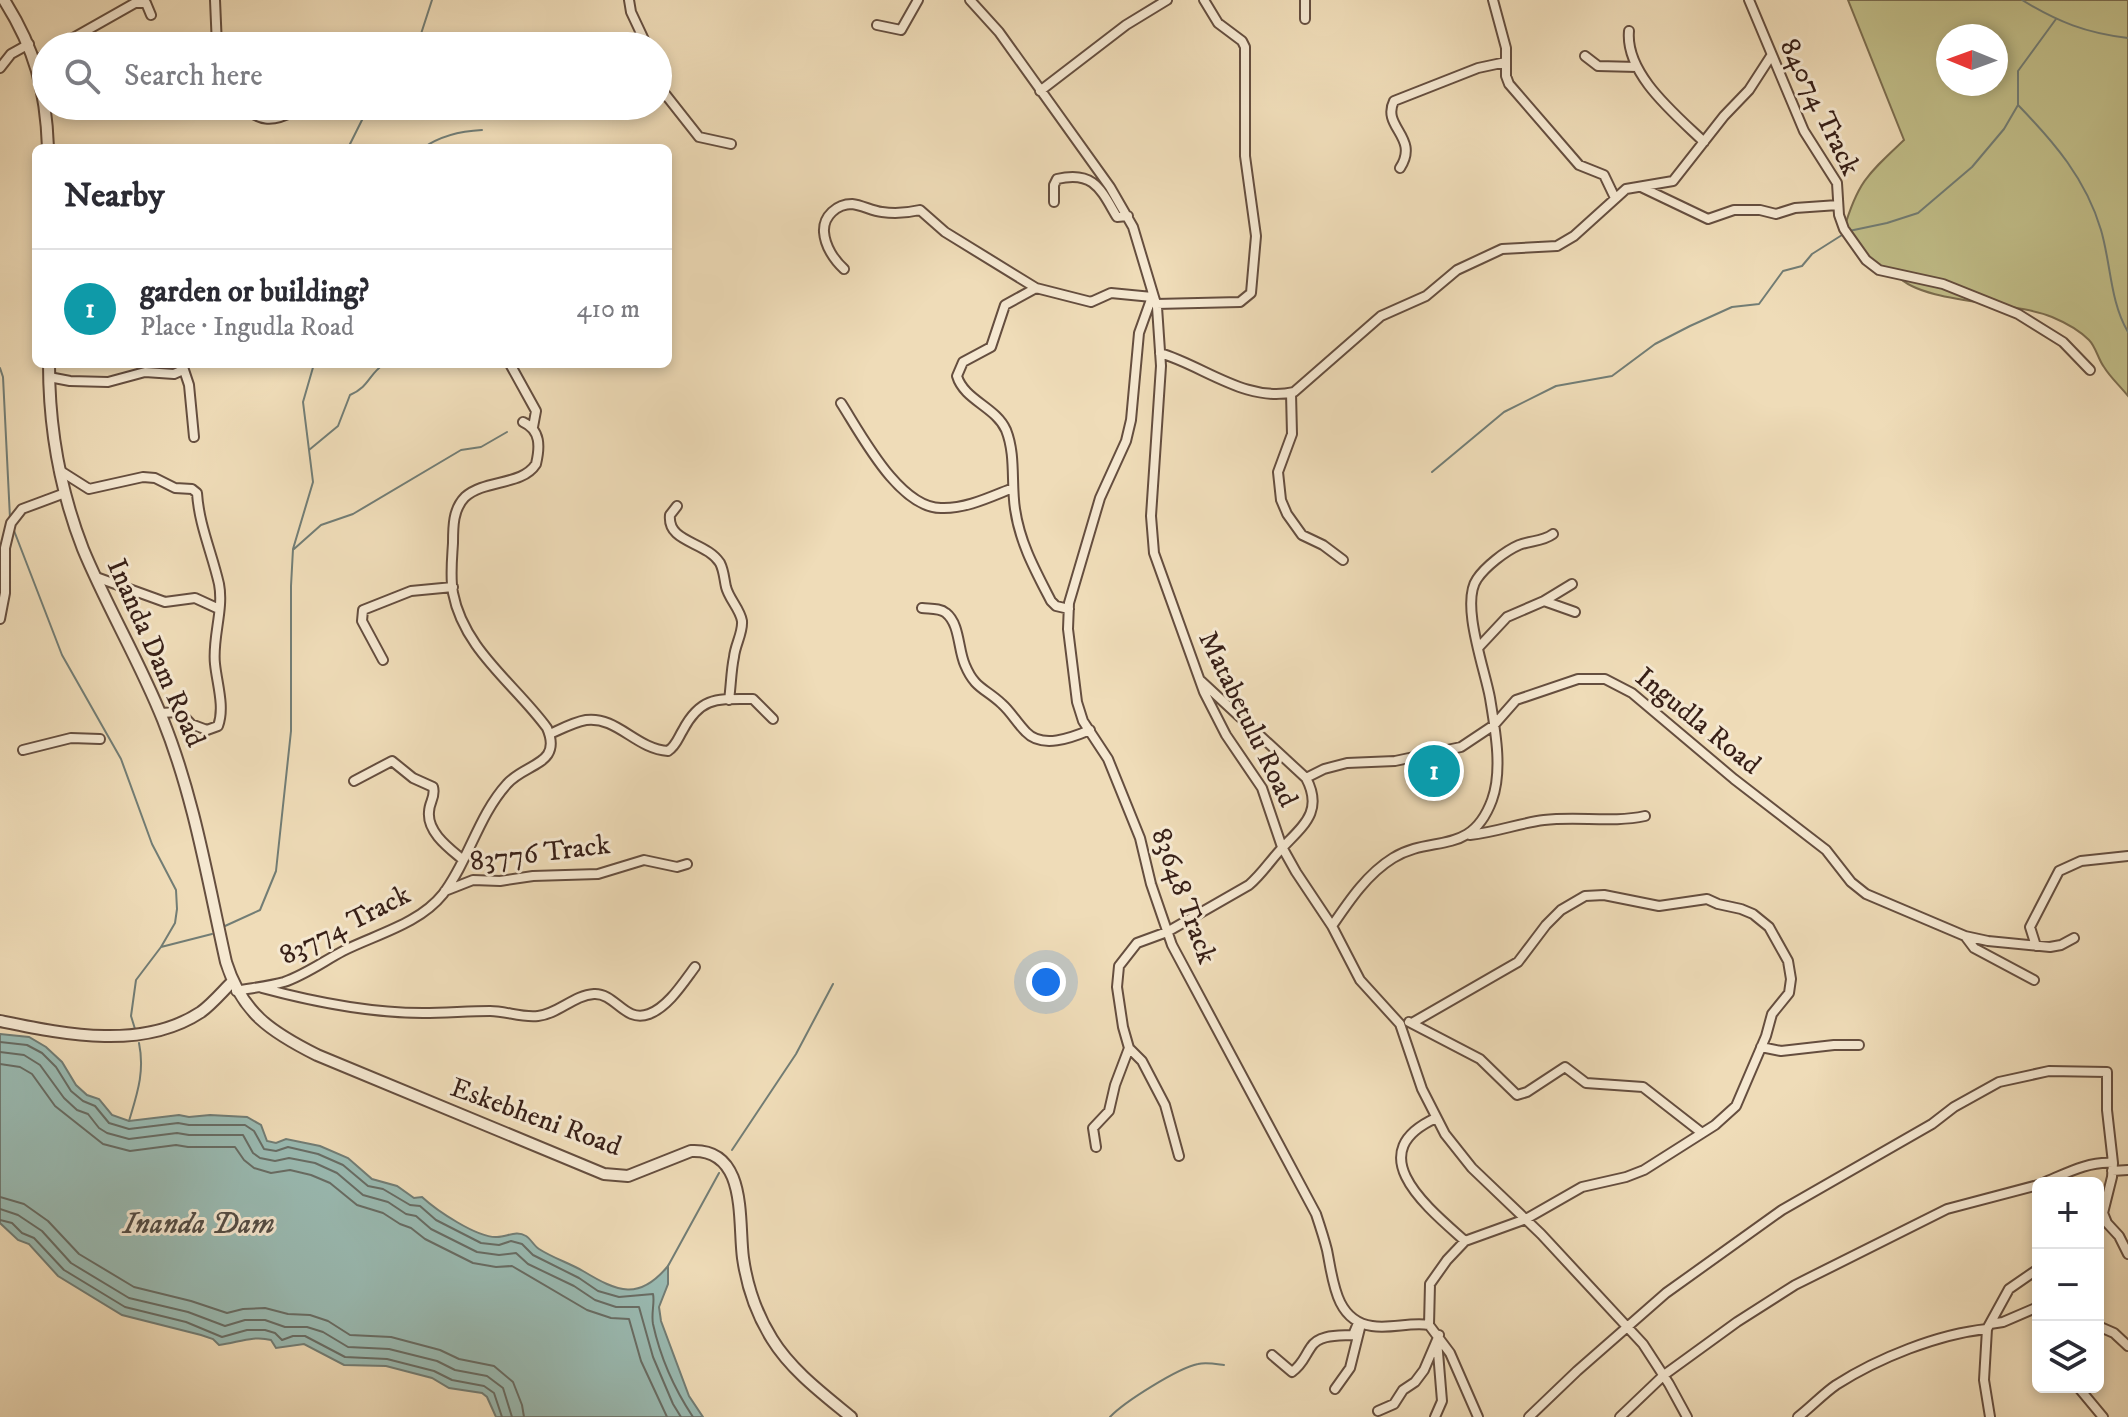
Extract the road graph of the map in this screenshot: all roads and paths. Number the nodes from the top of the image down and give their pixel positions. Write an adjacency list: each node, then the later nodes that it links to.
1 (4, 0): 18 (street)
2 (215, 0): 16 (street)
3 (629, 0): 17 (street)
4 (918, 0): 13 (street)
5 (970, 0): 25 (street, Matabetulu Road)
6 (1204, 0): 39 (street)
7 (1305, 0): 12 (street)
8 (1493, 0): 22 (street)
9 (1749, 0): 21 (street, 84074 Track)
10 (1164, 1): 25 (street)
11 (151, 15): 15 (street)
12 (1305, 19)
13 (877, 25)
14 (1629, 31): 23 (street)
15 (84, 32)
16 (216, 32)
17 (640, 32)
18 (29, 44): 19 (street); 24 (street)
19 (32, 52)
20 (1585, 56): 23 (street)
21 (1771, 56): 28 (street); 35 (street, 84074 Track)
22 (1506, 62): 31 (street); 33 (street)
23 (1637, 67): 28 (street)
24 (0, 68)
25 (1040, 91): 36 (street, Matabetulu Road)
26 (672, 103): 30 (street)
27 (46, 120): 29 (street)
28 (1704, 142): 32 (street)
29 (48, 144)
30 (731, 144)
31 (1400, 168)
32 (1640, 187): 33 (street); 35 (street)
33 (1615, 198): 47 (street)
34 (1054, 202): 36 (street)
35 (1838, 205): 45 (street, 84074 Track)
36 (1128, 216): 39 (street, Matabetulu Road)
37 (844, 269): 38 (street)
38 (1036, 288): 39 (street); 53 (street)
39 (1154, 298): 40 (street, Matabetulu Road); 65 (street, 83648 Track)
40 (1160, 353): 47 (street); 70 (street, Matabetulu Road)
41 (49, 368): 46 (street, Inanda Dam Road)
42 (182, 368): 46 (street)
43 (183, 368): 51 (street)
44 (512, 368): 50 (street)
45 (2090, 370)
46 (49, 377): 52 (street, Inanda Dam Road)
47 (1291, 393): 58 (street)
48 (841, 403): 53 (street)
49 (523, 422): 50 (street)
50 (533, 427): 61 (street)
51 (194, 437)
52 (59, 470): 54 (street, Inanda Dam Road); 64 (street)
53 (1013, 488): 65 (street)
54 (65, 493): 57 (street); 59 (street, Inanda Dam Road)
55 (677, 506): 71 (street)
56 (1553, 534): 68 (street)
57 (3, 549): 67 (street)
58 (1343, 560)
59 (96, 577): 64 (street); 72 (street, Inanda Dam Road)
60 (1572, 584): 62 (street)
61 (453, 587): 69 (street); 76 (street)
62 (1544, 601): 66 (street); 68 (street)
63 (922, 608): 75 (street)
64 (219, 609): 72 (street)
65 (1069, 609): 75 (street, 83648 Track)
66 (1575, 612)
67 (0, 619)
68 (1478, 648): 74 (street)
69 (383, 660)
70 (1198, 677): 79 (street); 83 (street, Matabetulu Road)
71 (729, 700): 73 (street); 76 (street)
72 (160, 713): 95 (street, Inanda Dam Road)
73 (773, 719)
74 (1494, 725): 79 (street, Ingudla Road); 82 (street); 90 (street, Ingudla Road)
75 (1090, 730): 89 (street, 83648 Track)
76 (550, 734): 85 (street, 83774 Track)
77 (100, 739): 78 (street)
78 (23, 750)
79 (1306, 778): 83 (street)
80 (354, 781): 85 (street)
81 (1645, 816): 82 (street)
82 (1470, 835): 88 (street)
83 (1282, 847): 88 (street, Matabetulu Road); 89 (street)
84 (2128, 856): 92 (street)
85 (462, 859): 87 (street, 83774 Track)
86 (687, 864): 87 (street, 83776 Track)
87 (444, 891): 96 (street, 83774 Track)
88 (1332, 926): 100 (street, Matabetulu Road)
89 (1167, 932): 103 (street); 117 (street, 83648 Track)
90 (1965, 936): 92 (street, Ingudla Road); 94 (street)
91 (2074, 938): 92 (street, Ingudla Road)
92 (2036, 946)
93 (695, 967): 96 (street)
94 (2034, 980)
95 (234, 986): 96 (street, 83774 Track); 97 (street, Inanda Dam Road); 98 (street)
96 (257, 987)
97 (245, 1004): 129 (street, Eskebheni Road)
98 (0, 1021)
99 (1412, 1023): 100 (street); 102 (street); 105 (street)
100 (1400, 1024): 104 (street, Matabetulu Road)
101 (1859, 1045): 102 (street)
102 (1761, 1047): 105 (street)
103 (1129, 1048): 106 (street); 107 (street)
104 (1436, 1118): 112 (street, Matabetulu Road); 113 (street)
105 (1702, 1133): 112 (street)
106 (1096, 1147)
107 (1179, 1156)
108 (2113, 1167): 109 (street); 110 (street); 114 (street); 119 (street)
109 (2128, 1170)
110 (2055, 1177)
111 (2032, 1186): 125 (street)
112 (1526, 1219): 113 (street); 119 (street, Matabetulu Road)
113 (1465, 1241): 118 (street)
114 (2128, 1254)
115 (2032, 1273): 120 (street)
116 (2032, 1309): 120 (street)
117 (1360, 1323): 118 (street); 124 (street); 126 (street)
118 (1429, 1325): 122 (street)
119 (1626, 1326): 125 (street, Matabetulu Road); 132 (street)
120 (1989, 1327): 135 (street); 136 (street)
121 (2104, 1329): 123 (street)
122 (1438, 1335): 128 (street); 130 (street); 131 (street)
123 (2128, 1346)
124 (1272, 1355)
125 (1664, 1375): 133 (street); 134 (street, Matabetulu Road)
126 (1335, 1389)
127 (2083, 1393): 137 (street)
128 (1378, 1411)
129 (851, 1417)
130 (1435, 1417)
131 (1478, 1417)
132 (1529, 1417)
133 (1620, 1417)
134 (1687, 1417)
135 (1798, 1417)
136 (1990, 1417)
137 (2103, 1417)

